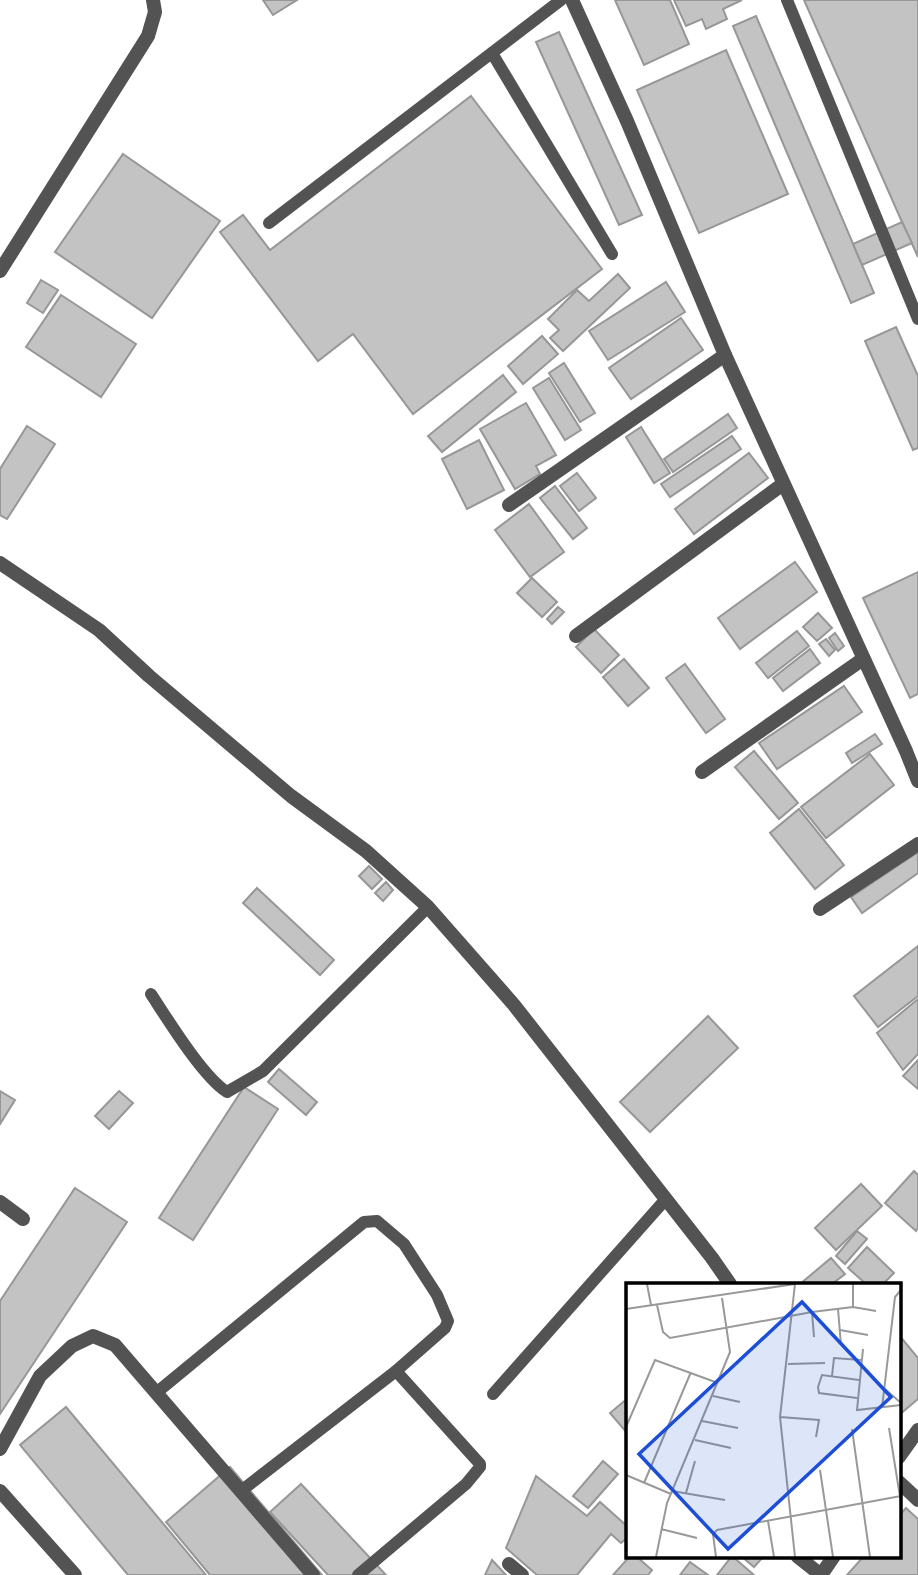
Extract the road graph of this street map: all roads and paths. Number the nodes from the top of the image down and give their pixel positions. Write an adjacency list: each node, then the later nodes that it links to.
1 (153, 0): 8 (street)
2 (561, 0): 5 (lane)
3 (572, 0): 10 (street)
4 (787, 0): 9 (lane)
5 (492, 53): 6 (lane); 7 (lane)
6 (269, 223)
7 (612, 254)
8 (0, 271)
9 (918, 319)
10 (725, 355): 11 (street); 12 (street)
11 (783, 484): 14 (street); 15 (street)
12 (509, 505)
13 (0, 563): 20 (street)
14 (576, 636)
15 (863, 659): 16 (street); 17 (street)
16 (912, 748): 18 (street)
17 (702, 772)
18 (918, 781)
19 (918, 844): 21 (street)
20 (428, 907): 22 (lane); 23 (street)
21 (820, 909)
22 (151, 994)
23 (665, 1200): 26 (street); 29 (lane)
24 (0, 1202): 25 (street)
25 (23, 1219)
26 (729, 1283)
27 (396, 1371): 28 (lane); 35 (lane); 42 (lane)
28 (156, 1393): 31 (street); 35 (street)
29 (493, 1394)
30 (918, 1430): 32 (street)
31 (0, 1449)
32 (900, 1456)
33 (900, 1483): 36 (street)
34 (0, 1491): 40 (street)
35 (241, 1491): 41 (street)
36 (918, 1500)
37 (800, 1558): 44 (street)
38 (833, 1558): 44 (street)
39 (509, 1564): 43 (street)
40 (75, 1575)
41 (313, 1575)
42 (358, 1575)
43 (522, 1575)
44 (821, 1575)

